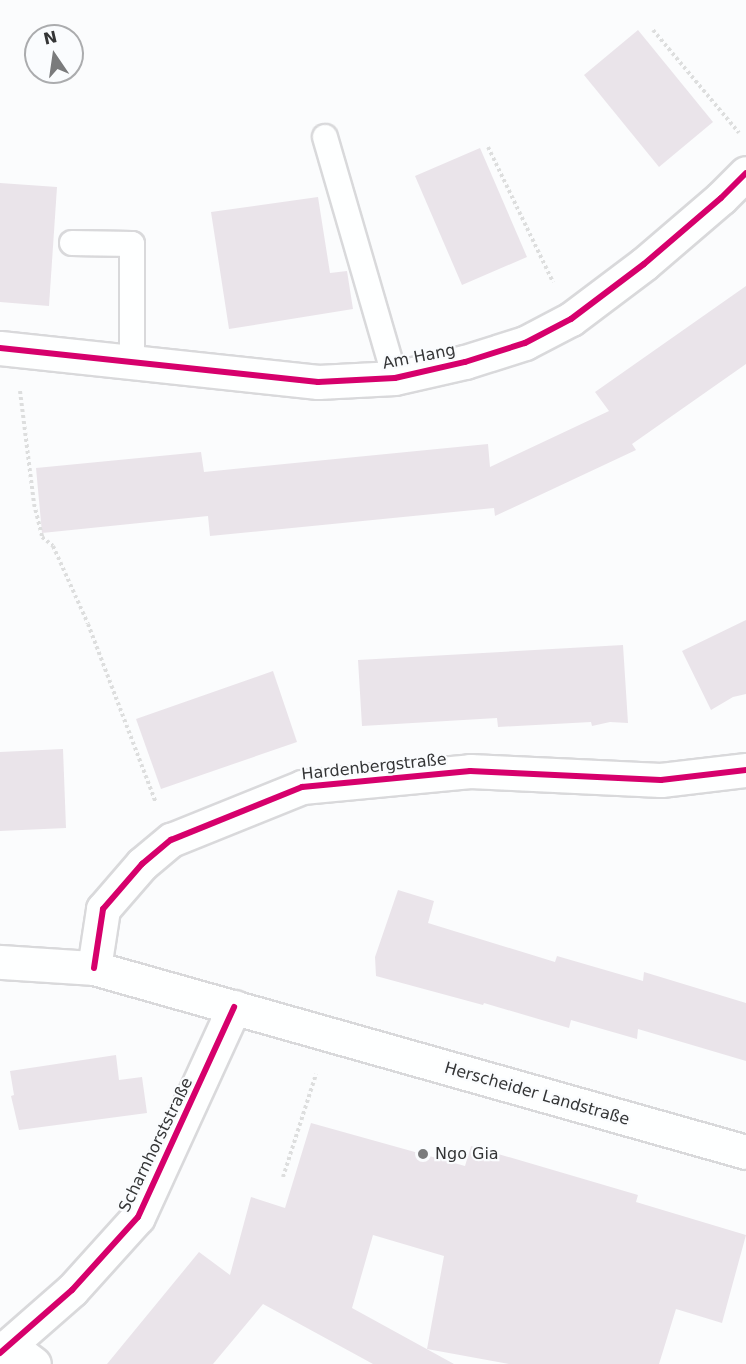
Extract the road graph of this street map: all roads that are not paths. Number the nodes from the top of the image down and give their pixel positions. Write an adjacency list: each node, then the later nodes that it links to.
1 (325, 137): 6 (lane, Am Hang)
2 (746, 173): 6 (street, Am Hang)
3 (72, 243): 5 (lane)
4 (8, 348): 5 (street, Am Hang)
5 (132, 362): 6 (street, Am Hang)
6 (395, 378)
7 (746, 770): 9 (street, Hardenbergstraße)
8 (0, 962): 9 (street, Herscheider Landstraße)
9 (94, 968): 10 (street, Herscheider Landstraße)
10 (234, 1007): 11 (street, Herscheider Landstraße); 12 (street, Scharnhorststraße)
11 (746, 1152)
12 (14, 1354)

